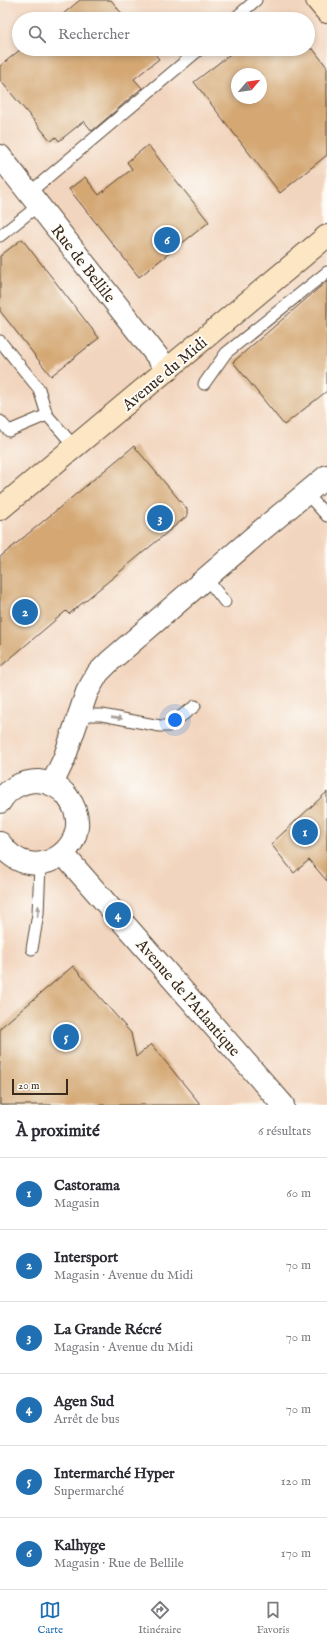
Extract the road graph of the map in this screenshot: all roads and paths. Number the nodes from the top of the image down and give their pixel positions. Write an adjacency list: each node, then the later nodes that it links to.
1 (256, 0): 3 (lane)
2 (317, 0): 4 (street)
3 (242, 12)
4 (327, 12)
5 (192, 56): 7 (lane)
6 (0, 156): 7 (street, Rue de Bellile)
7 (34, 199): 8 (lane); 12 (street, Rue de Bellile)
8 (0, 236)
9 (327, 236): 12 (street, Avenue du Midi)
10 (327, 272): 13 (lane)
11 (0, 341): 14 (lane)
12 (168, 370): 17 (street, Avenue du Midi)
13 (204, 384)
14 (47, 415): 16 (lane); 17 (lane)
15 (0, 421): 16 (lane)
16 (4, 435)
17 (75, 447): 20 (street, Avenue du Midi)
18 (327, 476): 19 (street)
19 (306, 493): 21 (lane); 22 (street)
20 (0, 509)
21 (327, 516)
22 (206, 578): 23 (lane); 25 (street)
23 (225, 602)
24 (195, 706): 25 (lane, one-way to 24)
25 (79, 716): 26 (street)
26 (52, 784): 27 (street); 29 (street)
27 (4, 789)
28 (0, 843): 30 (street)
29 (63, 854): 30 (street); 32 (street, Avenue de l'Atlantique)
30 (40, 864): 31 (lane, one-way to 30)
31 (32, 949)
32 (283, 1105)

